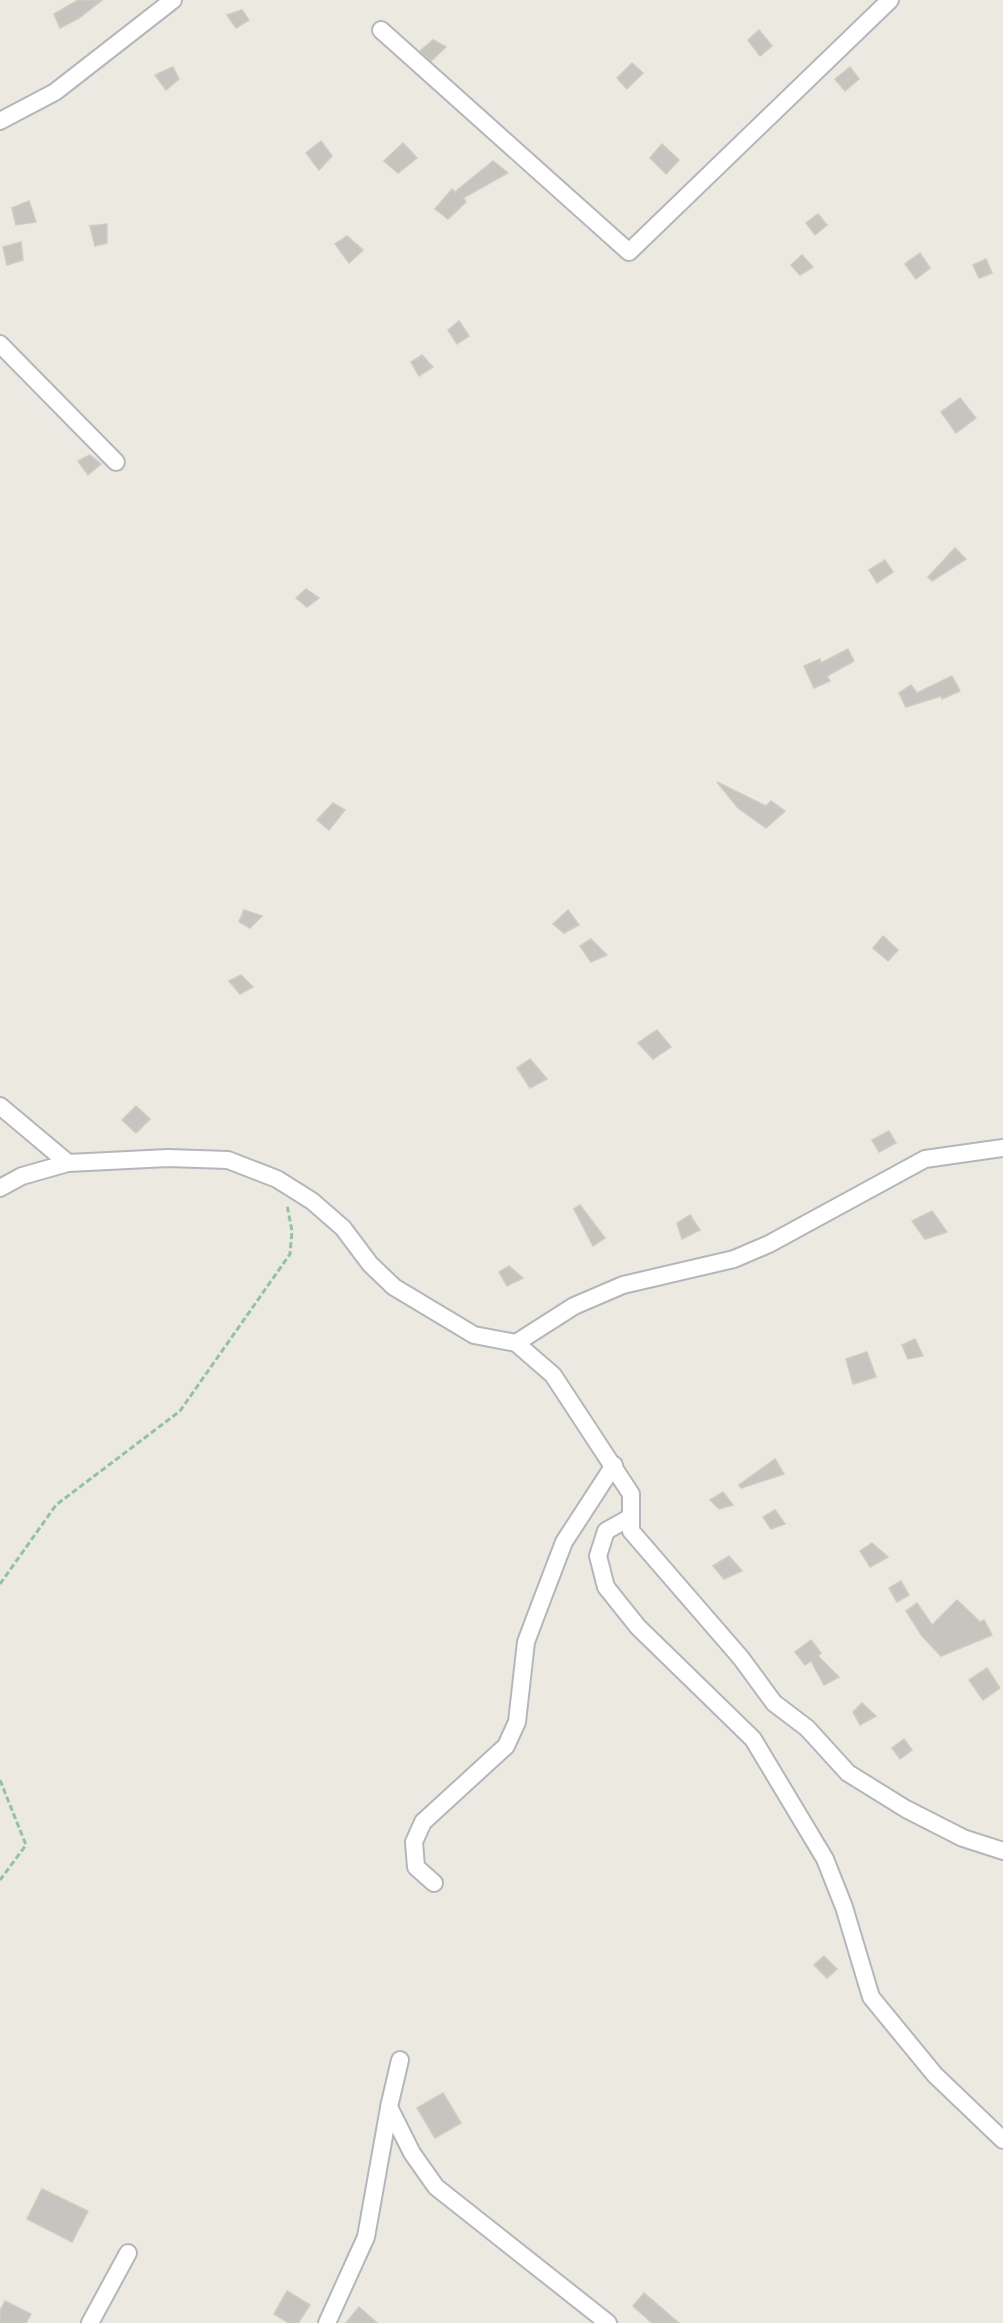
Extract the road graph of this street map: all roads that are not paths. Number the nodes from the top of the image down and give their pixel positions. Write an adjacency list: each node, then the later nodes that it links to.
1 (173, 0): 4 (street)
2 (890, 0): 3 (street)
3 (381, 30)
4 (0, 121)
5 (0, 344): 6 (street)
6 (116, 462)
7 (0, 1106): 9 (street)
8 (1003, 1148): 11 (street)
9 (68, 1163): 10 (street); 11 (street)
10 (0, 1188)
11 (516, 1343): 12 (street)
12 (614, 1466): 13 (street); 15 (street)
13 (631, 1517): 14 (street); 18 (street)
14 (1003, 1851)
15 (434, 1883)
16 (400, 2060): 17 (street)
17 (389, 2107): 21 (street); 22 (street)
18 (1003, 2140)
19 (128, 2253): 20 (street)
20 (90, 2323)
21 (327, 2323)
22 (608, 2323)

